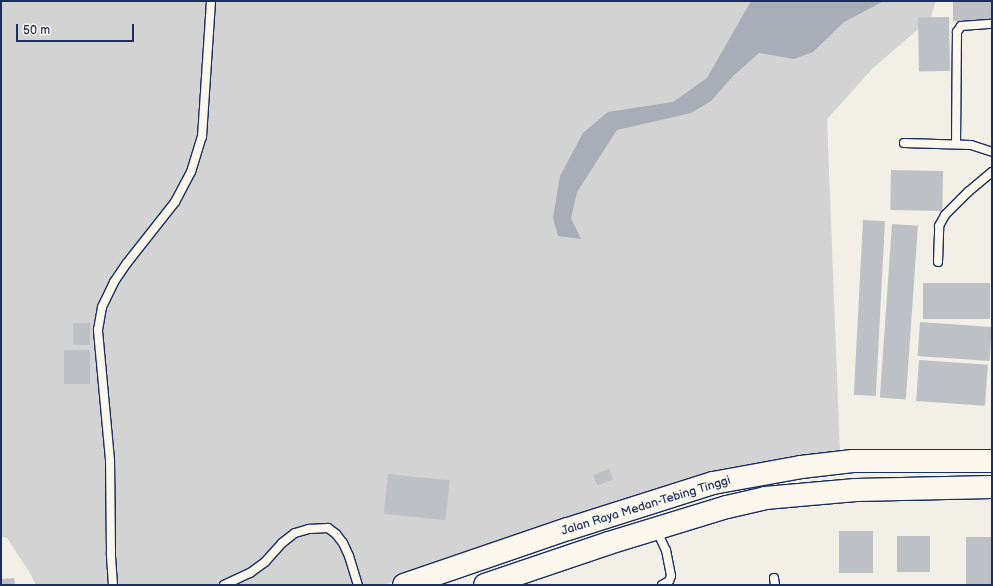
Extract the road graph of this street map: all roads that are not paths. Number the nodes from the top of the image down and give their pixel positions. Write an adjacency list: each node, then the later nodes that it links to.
1 (212, 1): 16 (lane)
2 (992, 24): 5 (lane)
3 (992, 142): 6 (lane)
4 (904, 143): 5 (lane)
5 (956, 144): 6 (lane)
6 (989, 151)
7 (992, 172): 8 (lane)
8 (938, 262)
9 (992, 461): 12 (highway, Jalan Raya Medan-Tebing Tinggi)
10 (992, 487): 11 (highway, Jalan Raya Medan-Tebing Tinggi)
11 (656, 528): 14 (highway, Jalan Raya Medan-Tebing Tinggi); 21 (lane)
12 (568, 529): 13 (highway, Jalan Raya Medan-Tebing Tinggi); 14 (highway)
13 (507, 549): 15 (highway); 19 (highway, Jalan Raya Medan-Tebing Tinggi)
14 (575, 554): 15 (highway, Jalan Raya Medan-Tebing Tinggi)
15 (516, 575): 20 (highway, Jalan Raya Medan-Tebing Tinggi)
16 (113, 585)
17 (224, 585): 18 (lane)
18 (358, 585)
19 (404, 585)
20 (485, 585)
21 (662, 585)

